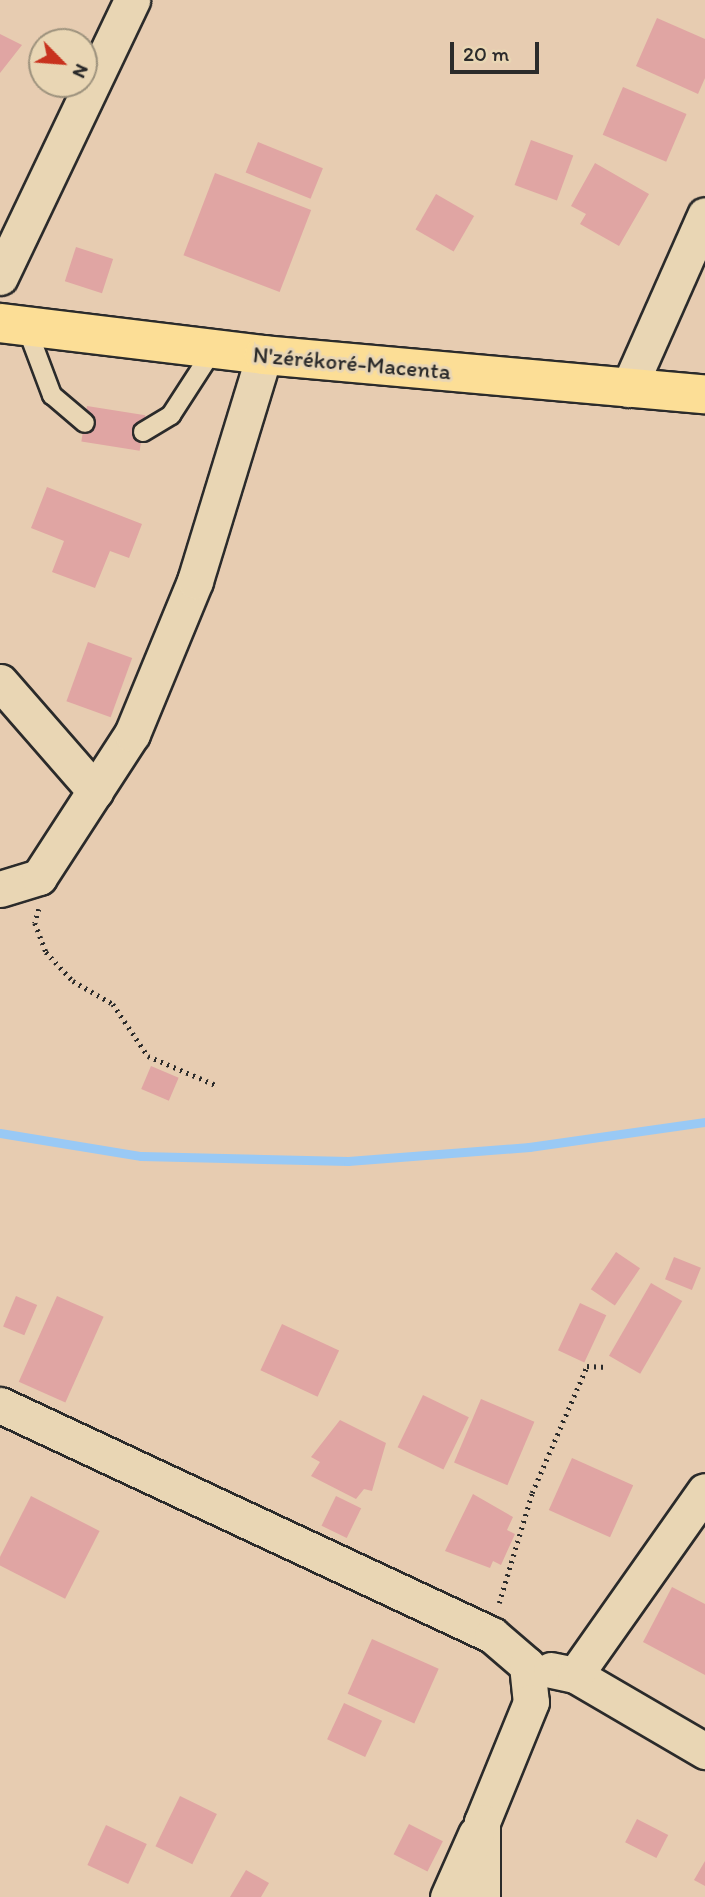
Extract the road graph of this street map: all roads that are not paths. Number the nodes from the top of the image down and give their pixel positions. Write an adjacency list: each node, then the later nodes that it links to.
1 (132, 0): 3 (street)
2 (705, 215): 7 (street)
3 (0, 277)
4 (13, 324): 5 (highway, N'zérékoré-Macenta); 9 (lane)
5 (213, 350): 6 (highway, N'zérékoré-Macenta); 10 (lane)
6 (264, 355): 7 (highway, N'zérékoré-Macenta); 12 (street)
7 (628, 389): 8 (highway, N'zérékoré-Macenta)
8 (705, 394)
9 (85, 423)
10 (143, 432)
11 (0, 682): 12 (street)
12 (95, 791): 13 (street)
13 (0, 889)
14 (0, 1405): 16 (street)
15 (705, 1491): 17 (street)
16 (527, 1665): 17 (street); 19 (street)
17 (575, 1675): 18 (street)
18 (705, 1751)
19 (482, 1822): 20 (street); 21 (street)
20 (448, 1897)
21 (482, 1897)

